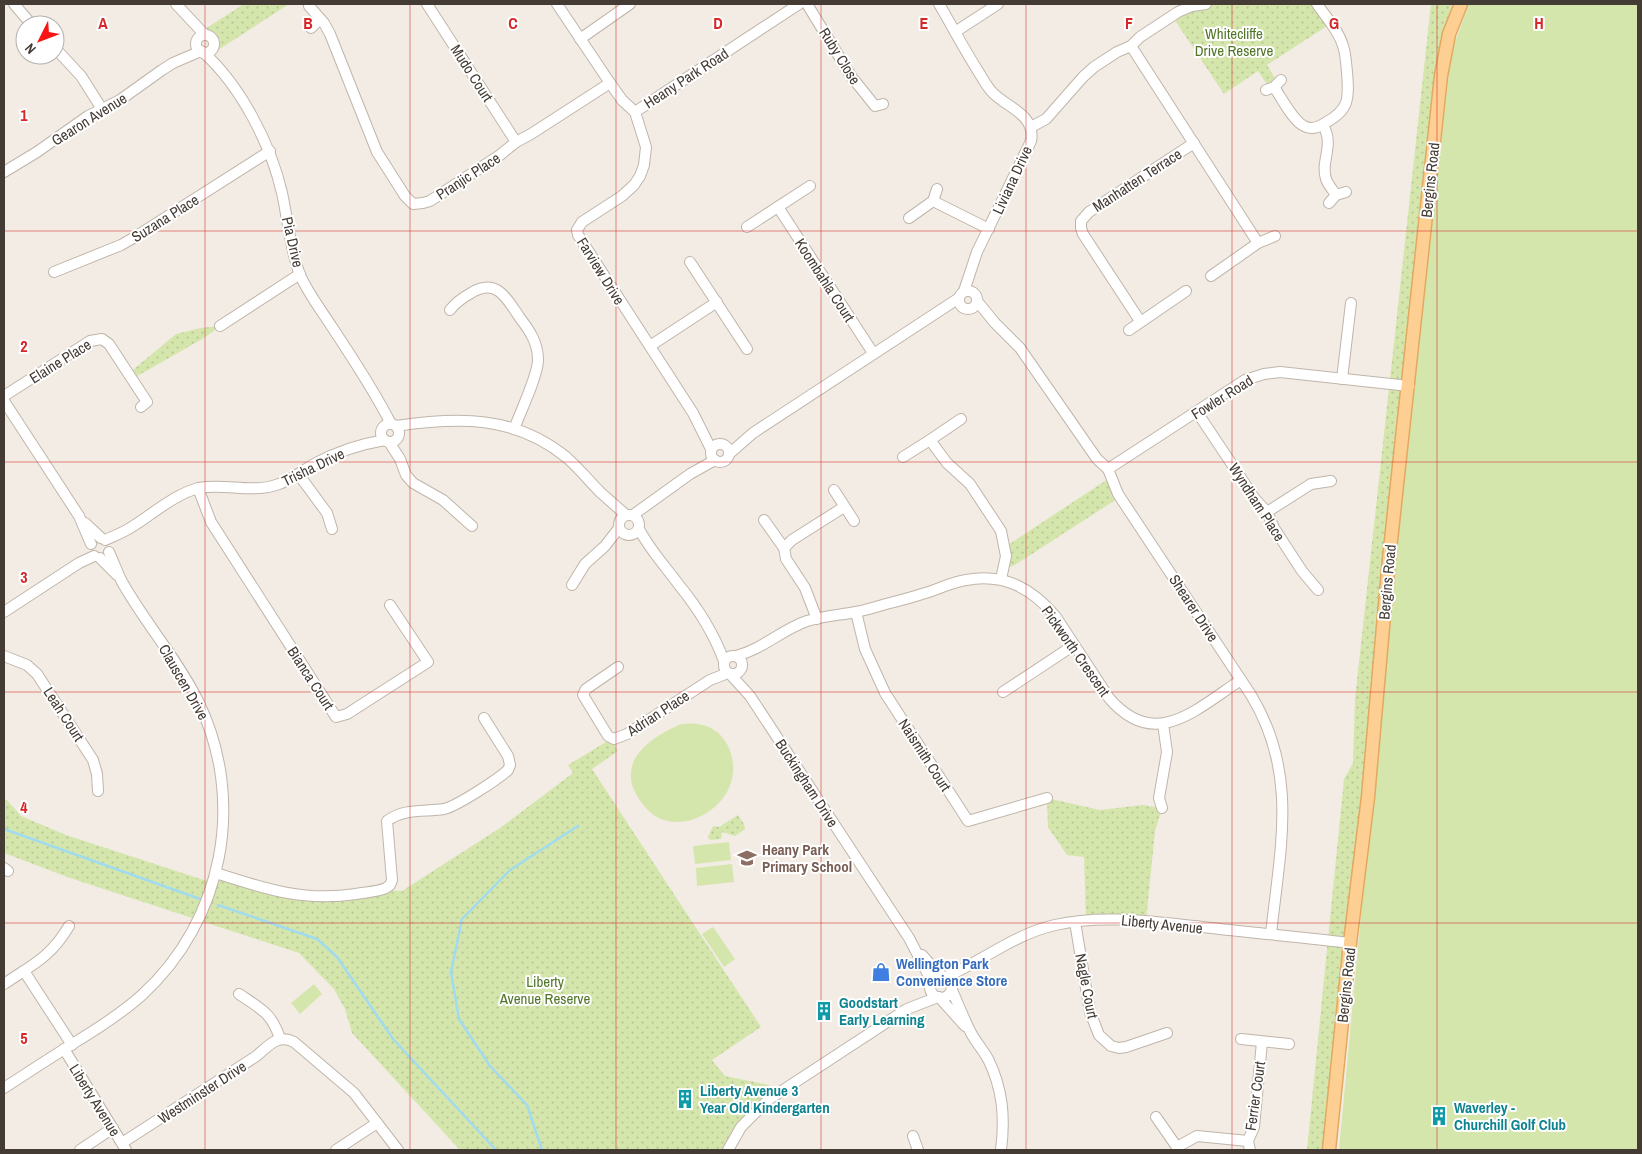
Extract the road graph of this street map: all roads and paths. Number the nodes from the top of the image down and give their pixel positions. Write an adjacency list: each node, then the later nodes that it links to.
1 (14, 4): 15 (street)
2 (177, 4): 20 (street, Pia Drive)
3 (427, 4): 30 (street, Mudo Court)
4 (557, 4): 19 (street, Heany Park Road)
5 (630, 4): 19 (street)
6 (799, 4): 27 (street, Heany Park Road)
7 (807, 4): 25 (street, Ruby Close)
8 (939, 4): 18 (street, Liviana Drive)
9 (998, 4): 18 (street)
10 (1206, 4): 21 (street)
11 (1317, 4): 28 (street)
12 (1461, 4): 14 (main road, Bergins Road)
13 (309, 6): 16 (street, Pranjic Place)
14 (1455, 10): 60 (main road, Bergins Road)
15 (23, 15)
16 (320, 19): 17 (street); 30 (street, Pranjic Place)
17 (311, 28)
18 (955, 32): 29 (street, Liviana Drive)
19 (580, 39): 23 (street, Heany Park Road)
20 (203, 45): 26 (street, Gearon Avenue); 32 (street, Pia Drive)
21 (1131, 46): 29 (street); 31 (street)
22 (65, 59): 26 (street)
23 (610, 83): 27 (street, Heany Park Road); 30 (street, Pranjic Place)
24 (1274, 86): 28 (street)
25 (876, 107)
26 (102, 109): 33 (street, Gearon Avenue)
27 (635, 112): 56 (street, Farview Drive)
28 (1323, 125): 37 (street)
29 (1031, 127): 41 (street, Liviana Drive)
30 (516, 142)
31 (1194, 143): 43 (street); 53 (street, Manhatten Terrace)
32 (270, 151): 45 (street, Suzana Place); 46 (street, Pia Drive)
33 (4, 172)
34 (810, 186): 38 (street)
35 (937, 189): 36 (street)
36 (933, 200): 39 (street); 41 (street)
37 (1329, 203)
38 (778, 207): 40 (street); 58 (street, Koombahla Court)
39 (909, 218)
40 (748, 227)
41 (989, 229): 49 (street, Liviana Drive)
42 (1275, 236): 43 (street)
43 (1258, 243): 47 (street)
44 (690, 262): 50 (street)
45 (54, 272)
46 (300, 274): 54 (street); 67 (street, Pia Drive)
47 (1211, 276)
48 (1186, 291): 53 (street)
49 (968, 300): 58 (street); 71 (street, Shearer Drive)
50 (717, 302): 56 (street); 57 (street)
51 (1351, 303): 59 (street)
52 (450, 310): 66 (street)
53 (1140, 321): 55 (street)
54 (220, 326)
55 (1129, 330)
56 (650, 346): 69 (street, Farview Drive)
57 (748, 349)
58 (873, 353): 69 (street)
59 (1342, 379): 60 (street, Fowler Road); 64 (street, Fowler Road)
60 (1408, 386): 112 (main road, Bergins Road)
61 (4, 396): 63 (street, Elaine Place)
62 (4, 401): 83 (street, Clauscen Drive)
63 (147, 402)
64 (1197, 412): 71 (street, Fowler Road); 77 (street, Wyndham Place)
65 (961, 420): 68 (street)
66 (514, 429): 67 (street, Trisha Drive); 80 (street, Trisha Drive)
67 (390, 433): 72 (street, Trisha Drive); 81 (street, Pia Drive)
68 (930, 440): 70 (street); 85 (street)
69 (718, 451): 80 (street)
70 (903, 457)
71 (1108, 469): 100 (street, Shearer Drive)
72 (299, 475): 74 (street, Trisha Drive); 82 (street)
73 (1331, 481): 77 (street)
74 (198, 488): 83 (street, Trisha Drive); 88 (street, Bianca Court)
75 (834, 490): 76 (street)
76 (844, 506): 79 (street); 84 (street)
77 (1266, 512): 87 (street, Wyndham Place)
78 (764, 520): 84 (street)
79 (854, 521)
80 (629, 525): 86 (street); 92 (street, Trisha Drive)
81 (472, 526)
82 (332, 530)
83 (100, 548): 89 (street); 108 (street, Clauscen Drive)
84 (784, 548): 91 (street)
85 (1001, 579): 90 (street, Pickworth Crescent); 93 (street, Pickworth Crescent)
86 (572, 586)
87 (1318, 590)
88 (390, 605)
89 (4, 612)
90 (856, 612): 91 (street, Pickworth Crescent); 106 (street, Naismith Court)
91 (817, 618): 94 (street, Pickworth Crescent)
92 (710, 632): 95 (street, Trisha Drive); 99 (street, Trisha Drive)
93 (1074, 645): 101 (street); 104 (street, Pickworth Crescent)
94 (760, 647): 95 (street, Pickworth Crescent); 98 (street, Pickworth Crescent)
95 (734, 655): 98 (street); 99 (street)
96 (4, 656): 105 (street, Leah Court)
97 (618, 667): 99 (street, Adrian Place)
98 (742, 667): 99 (street); 102 (street, Buckingham Drive)
99 (726, 668): 102 (street, Buckingham Drive)
100 (1241, 680): 104 (street, Pickworth Crescent); 111 (street, Shearer Drive)
101 (1003, 692)
102 (750, 696): 115 (street, Buckingham Drive)
103 (484, 718): 108 (street)
104 (1163, 724): 107 (street)
105 (98, 791)
106 (1047, 798)
107 (1162, 808)
108 (216, 873): 127 (street, Clauscen Drive)
109 (1075, 922): 111 (street, Liberty Avenue); 113 (street, Liberty Avenue); 121 (street, Nagle Court)
110 (69, 926): 114 (street)
111 (1271, 934): 112 (street, Liberty Avenue)
112 (1350, 943): 142 (main road, Bergins Road)
113 (982, 960): 115 (street, Liberty Avenue); 117 (street, Liberty Avenue)
114 (24, 971): 116 (street); 127 (street, Liberty Avenue)
115 (937, 980): 117 (street); 119 (street); 120 (street, Liberty Avenue)
116 (4, 984)
117 (952, 988): 119 (street); 122 (street)
118 (240, 994): 123 (street)
119 (938, 997): 120 (street, Liberty Avenue); 122 (street)
120 (907, 1009): 139 (street, Liberty Avenue)
121 (1168, 1033)
122 (972, 1034): 141 (street)
123 (280, 1039): 130 (street); 134 (street, Westminster Drive)
124 (1241, 1039): 125 (street, Ferrier Court)
125 (1262, 1042): 126 (street, Ferrier Court); 133 (street, Ferrier Court)
126 (1289, 1044)
127 (68, 1047): 128 (street, Clauscen Drive); 131 (street, Liberty Avenue)
128 (4, 1088)
129 (1156, 1117): 135 (street)
130 (377, 1122): 137 (street); 138 (street)
131 (113, 1128): 134 (street, Liberty Avenue); 136 (street)
132 (913, 1136): 140 (street)
133 (1249, 1146): 135 (street)
134 (124, 1147)
135 (1178, 1149)
136 (80, 1150)
137 (336, 1150)
138 (398, 1150)
139 (728, 1150)
140 (918, 1150)
141 (1001, 1150)
142 (1328, 1150)

